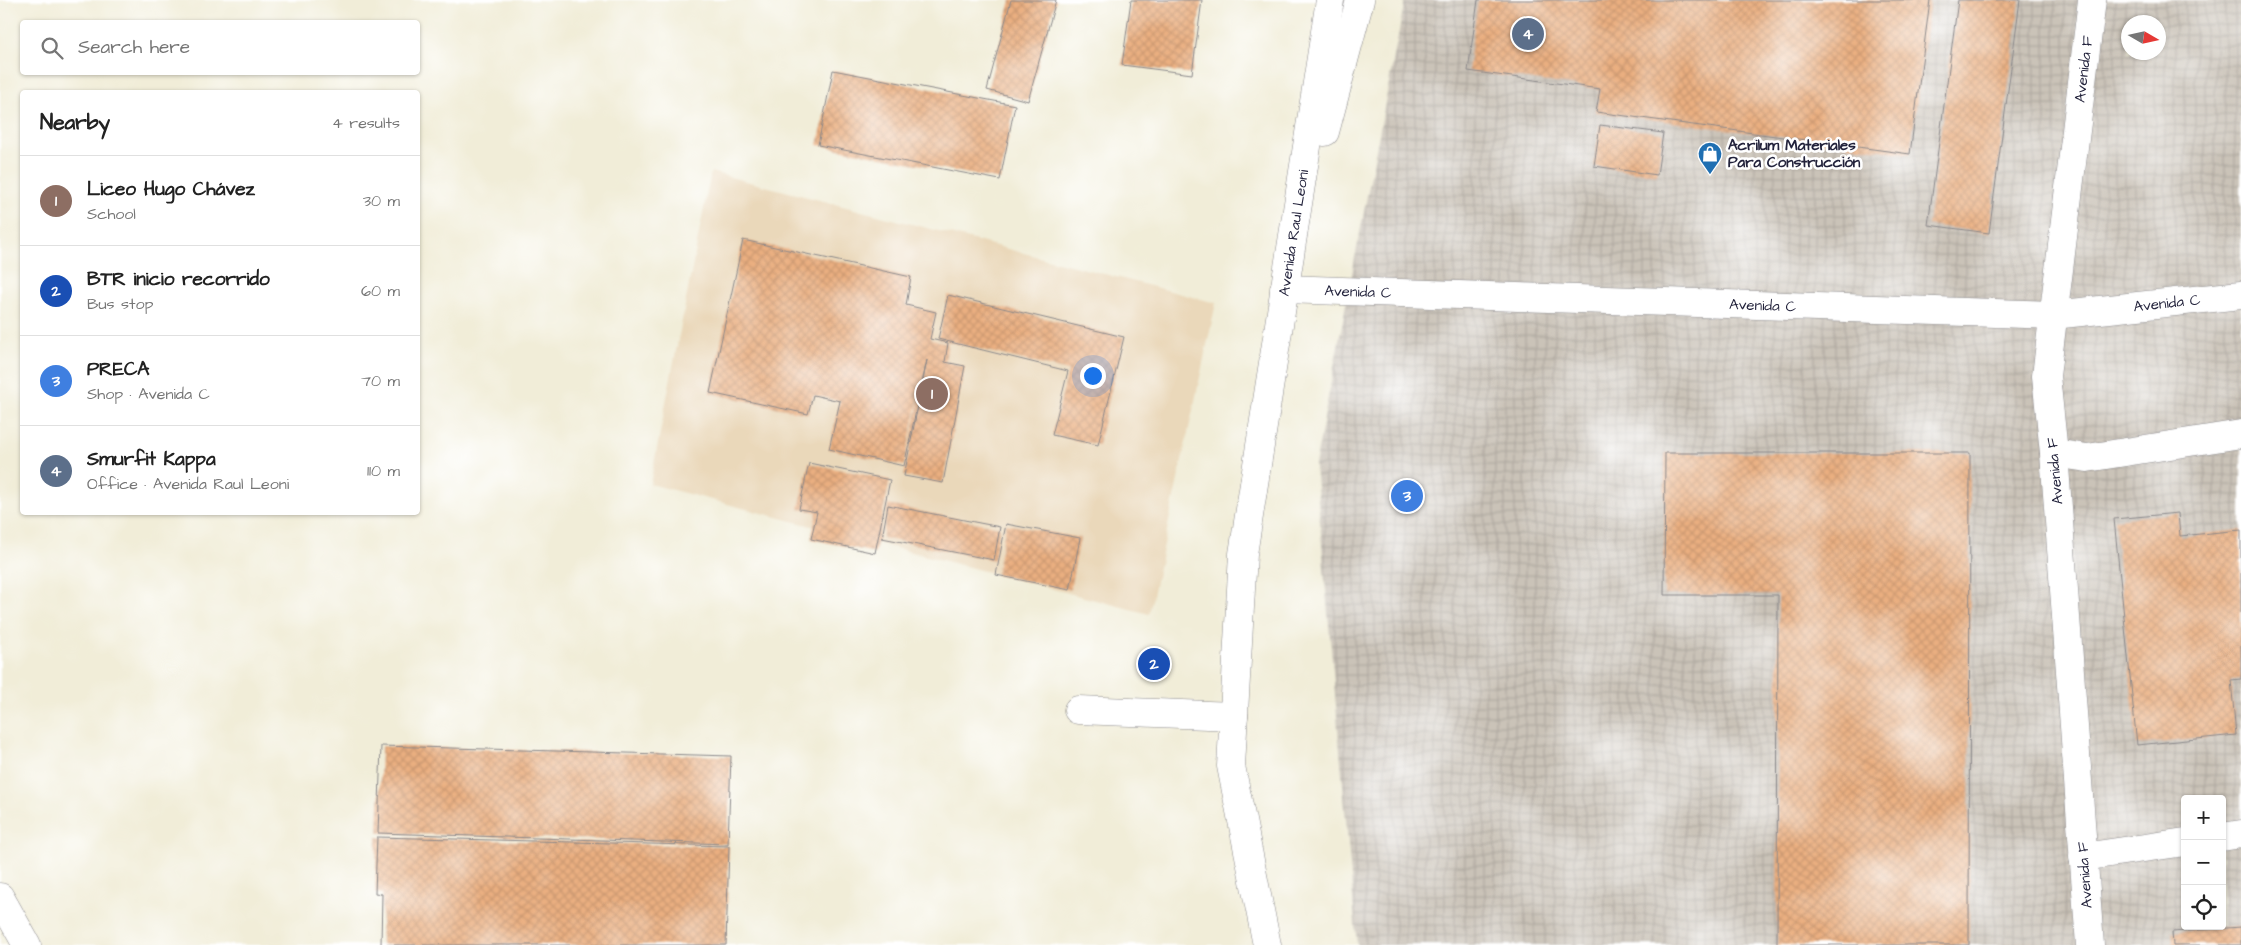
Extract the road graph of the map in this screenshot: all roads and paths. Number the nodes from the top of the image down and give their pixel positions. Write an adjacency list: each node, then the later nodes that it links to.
1 (1330, 0): 4 (street, Avenida Raul Leoni)
2 (1360, 0): 4 (street, Avenida Raul Leoni)
3 (2092, 0): 6 (street, Avenida F)
4 (1284, 289): 6 (street, Avenida C); 10 (street)
5 (2241, 295): 6 (street, Avenida C)
6 (2053, 315): 8 (street, Avenida F)
7 (2241, 434): 8 (street)
8 (2054, 453): 14 (street, Avenida F)
9 (1078, 710): 10 (street)
10 (1234, 716): 17 (street)
11 (2241, 834): 12 (street)
12 (2226, 836)
13 (2181, 843): 14 (street)
14 (2084, 857): 18 (street, Avenida F)
15 (0, 897): 16 (street)
16 (27, 945)
17 (1267, 945)
18 (2090, 945)

